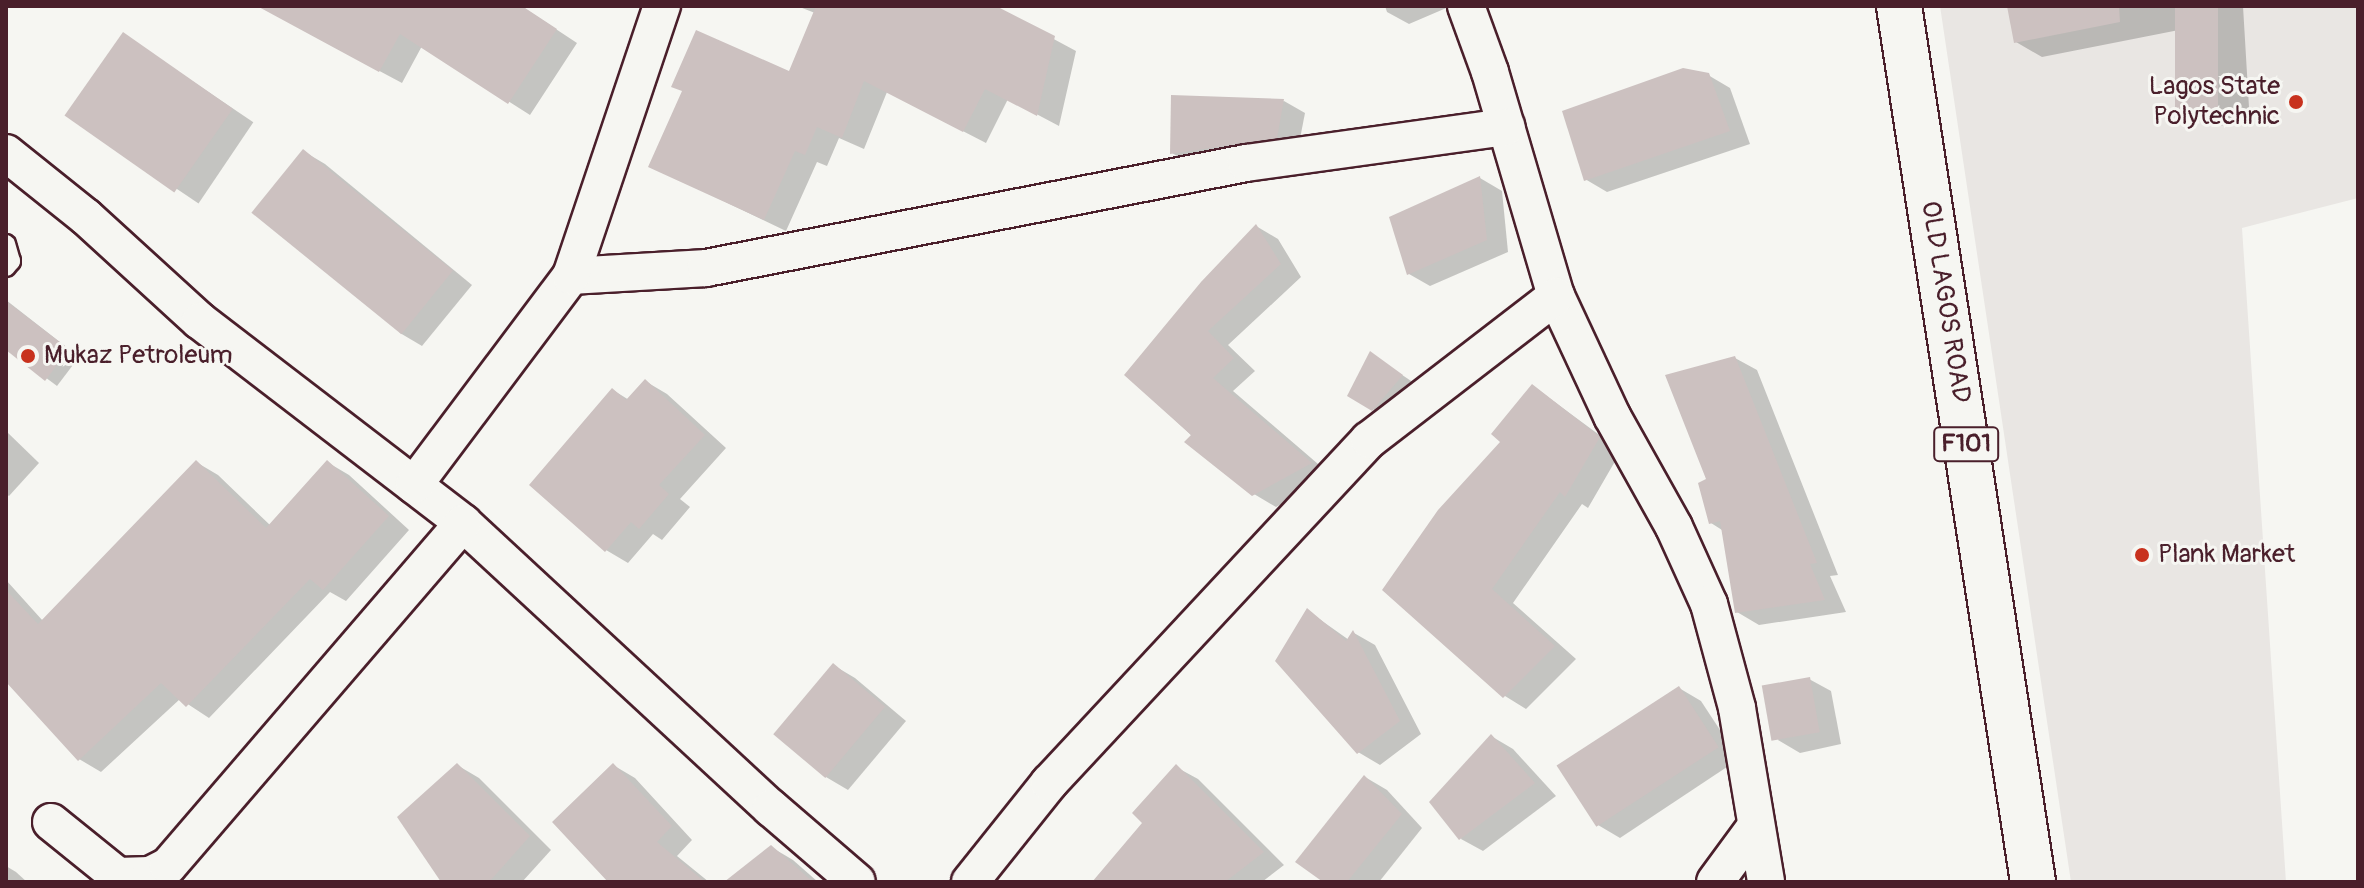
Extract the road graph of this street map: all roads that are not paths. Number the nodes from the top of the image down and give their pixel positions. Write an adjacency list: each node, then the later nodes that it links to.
1 (662, 6): 8 (street)
2 (1466, 6): 4 (street)
3 (1899, 6): 18 (main road, OLD LAGOS ROAD / F101)
4 (1507, 127): 8 (street); 9 (street)
5 (6, 153): 10 (street)
6 (6, 244): 7 (lane)
7 (6, 267)
8 (571, 276): 10 (street)
9 (1556, 296): 13 (street); 15 (street)
10 (414, 485): 11 (street)
11 (463, 523): 12 (street); 14 (street)
12 (51, 822)
13 (1756, 826): 16 (street); 17 (street)
14 (857, 882)
15 (970, 882)
16 (1715, 882)
17 (1766, 882)
18 (2033, 882)

